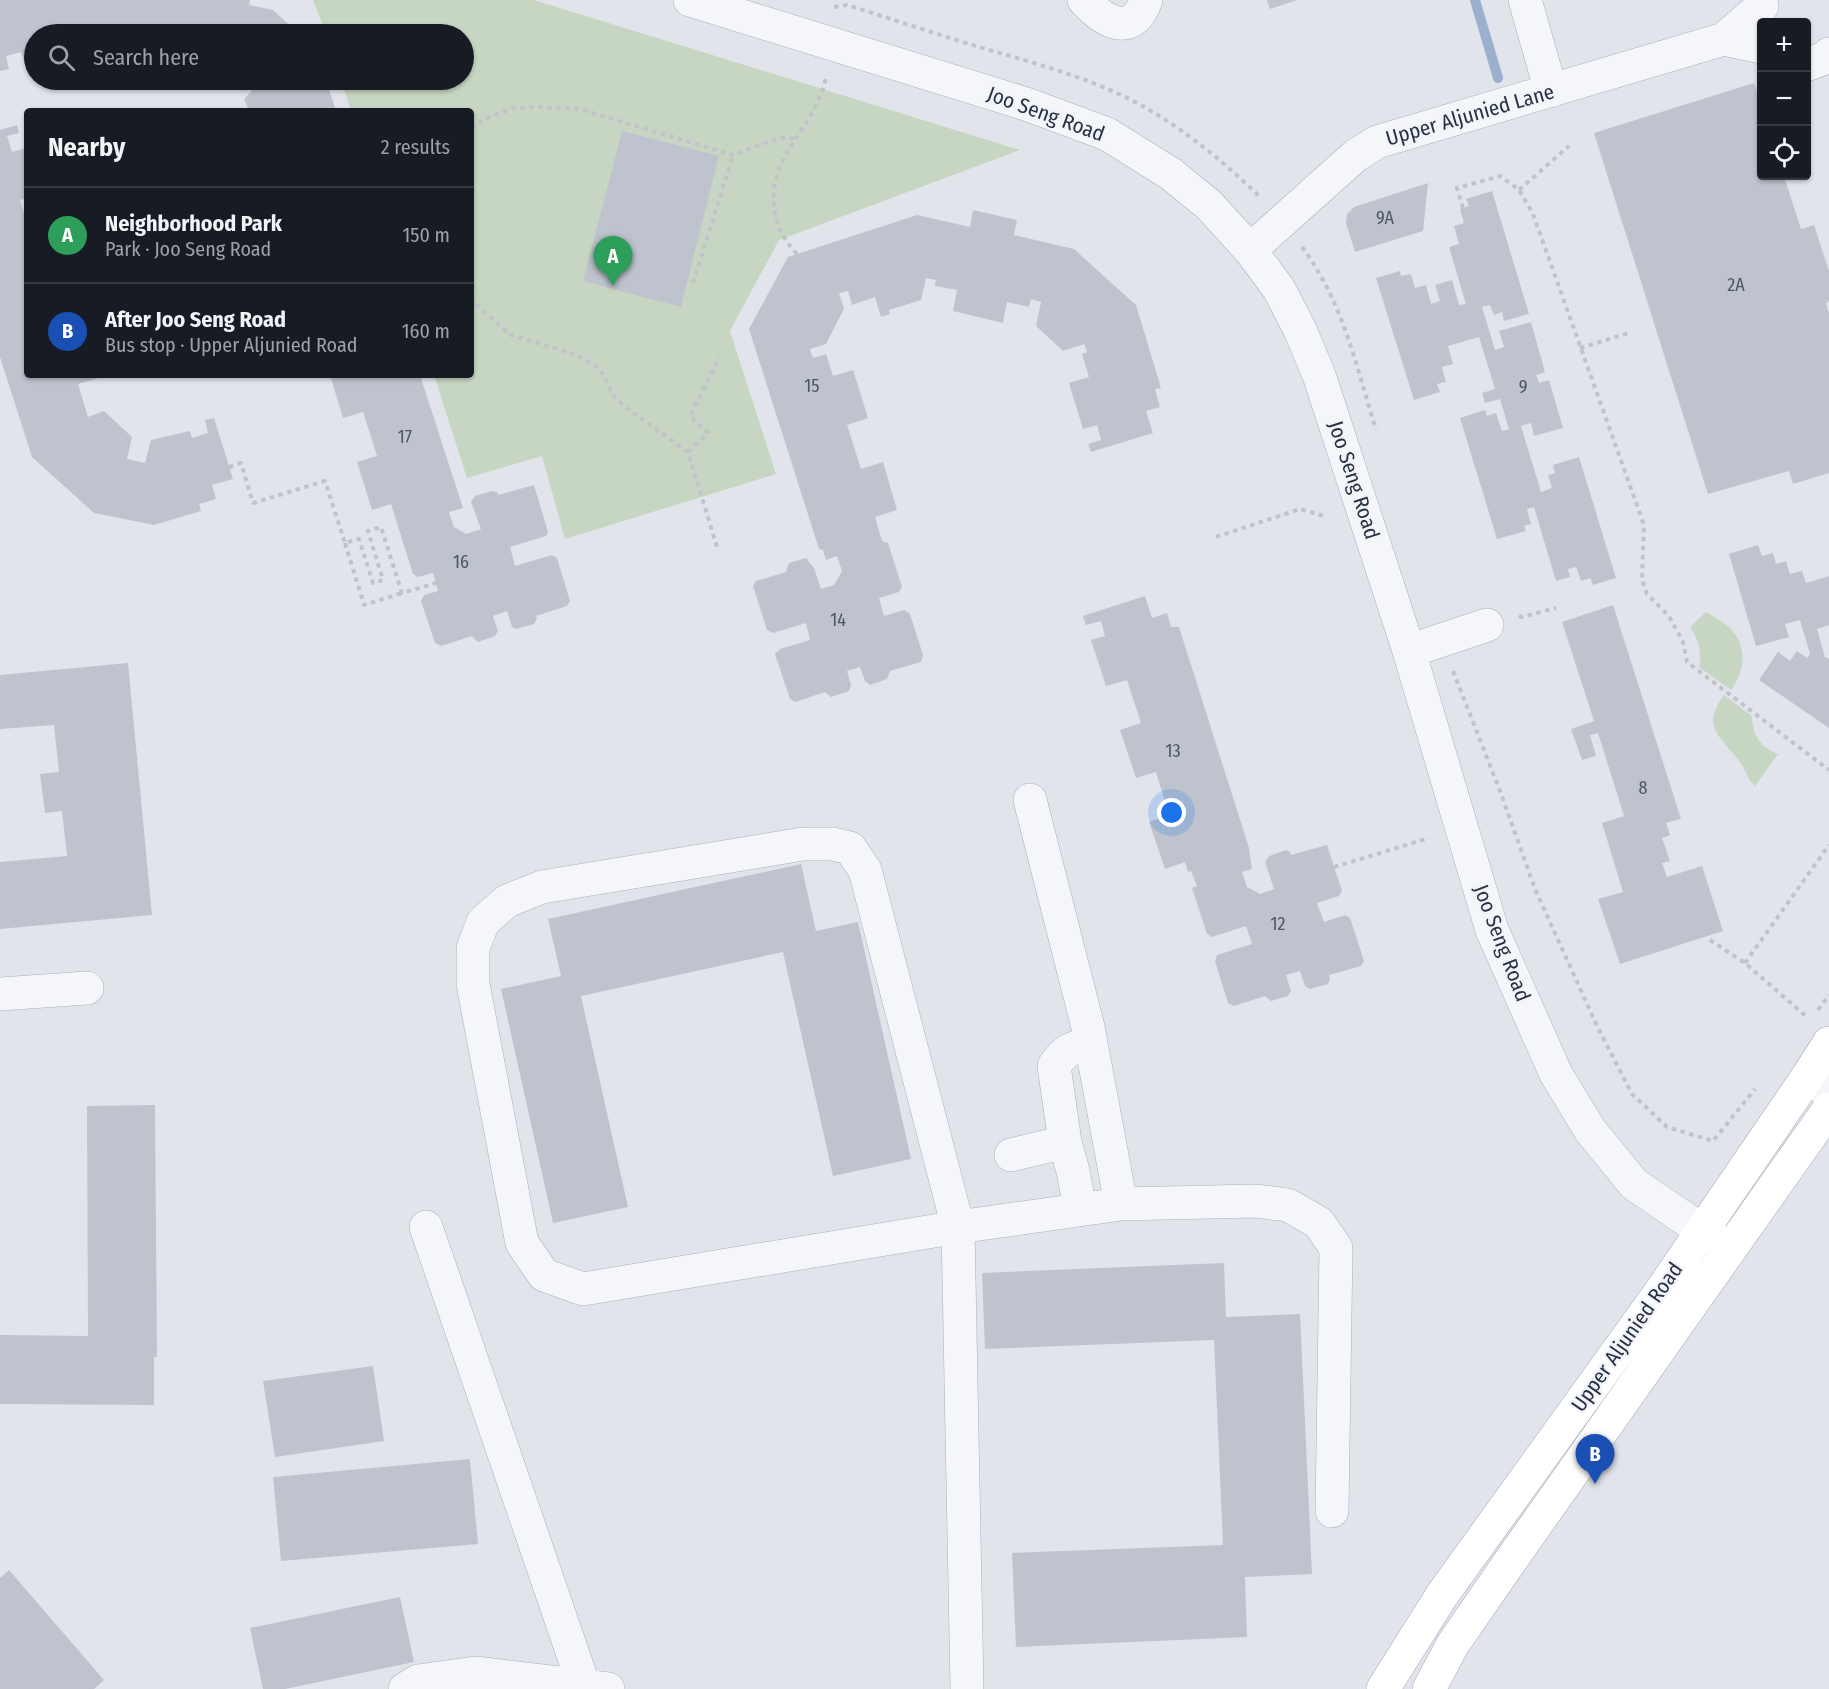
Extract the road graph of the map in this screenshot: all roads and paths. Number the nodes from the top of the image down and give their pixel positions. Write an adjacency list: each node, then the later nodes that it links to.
1 (690, 0): 5 (street, Joo Seng Road)
2 (1084, 0): 3 (street)
3 (1146, 0)
4 (1525, 0): 12 (street)
5 (749, 9): 19 (street, Joo Seng Road)
6 (1763, 15): 7 (street)
7 (1724, 39): 8 (street); 12 (street, Upper Aljunied Lane)
8 (1757, 46)
9 (1829, 54): 10 (street)
10 (1811, 63)
11 (824, 85): 14 (path)
12 (1551, 91): 19 (street, Upper Aljunied Lane)
13 (474, 126): 16 (path)
14 (795, 138): 16 (path); 20 (path)
15 (1569, 146): 17 (path)
16 (733, 155): 21 (path)
17 (1519, 190): 18 (path); 24 (path)
18 (1463, 208)
19 (1250, 250): 35 (street, Joo Seng Road)
20 (797, 254)
21 (693, 283)
22 (474, 301): 26 (path)
23 (1629, 333): 24 (path)
24 (1581, 348): 36 (path)
25 (720, 357): 26 (path)
26 (688, 452): 31 (path)
27 (229, 467): 30 (path)
28 (1327, 517): 29 (path)
29 (1216, 537)
30 (345, 543): 33 (path); 33 (path)
31 (717, 547)
32 (436, 583): 33 (path)
33 (402, 593)
34 (1487, 625): 35 (street)
35 (1409, 651): 55 (street, Joo Seng Road)
36 (1829, 770)
37 (1030, 800): 46 (street)
38 (1430, 838): 40 (path)
39 (1829, 845): 42 (path)
40 (1334, 867)
41 (1710, 940): 42 (path)
42 (1745, 963): 45 (path)
43 (87, 988): 44 (street)
44 (0, 994)
45 (1820, 1032): 47 (main road, Upper Aljunied Road)
46 (1090, 1044): 49 (street); 51 (street)
47 (1819, 1084): 55 (main road, Upper Aljunied Road)
48 (1829, 1109): 56 (main road, Upper Aljunied Road)
49 (1065, 1142): 50 (street); 52 (street)
50 (1011, 1155)
51 (1121, 1204): 52 (street); 57 (street)
52 (1080, 1209): 54 (street)
53 (426, 1227): 58 (street)
54 (958, 1227): 54 (street); 60 (street)
55 (1701, 1230): 56 (street, Joo Seng Road); 61 (main road, Upper Aljunied Road)
56 (1729, 1249): 62 (main road, Upper Aljunied Road)
57 (1332, 1511)
58 (593, 1688): 59 (street)
59 (405, 1689)
60 (967, 1689)
61 (1383, 1689)
62 (1429, 1689)

